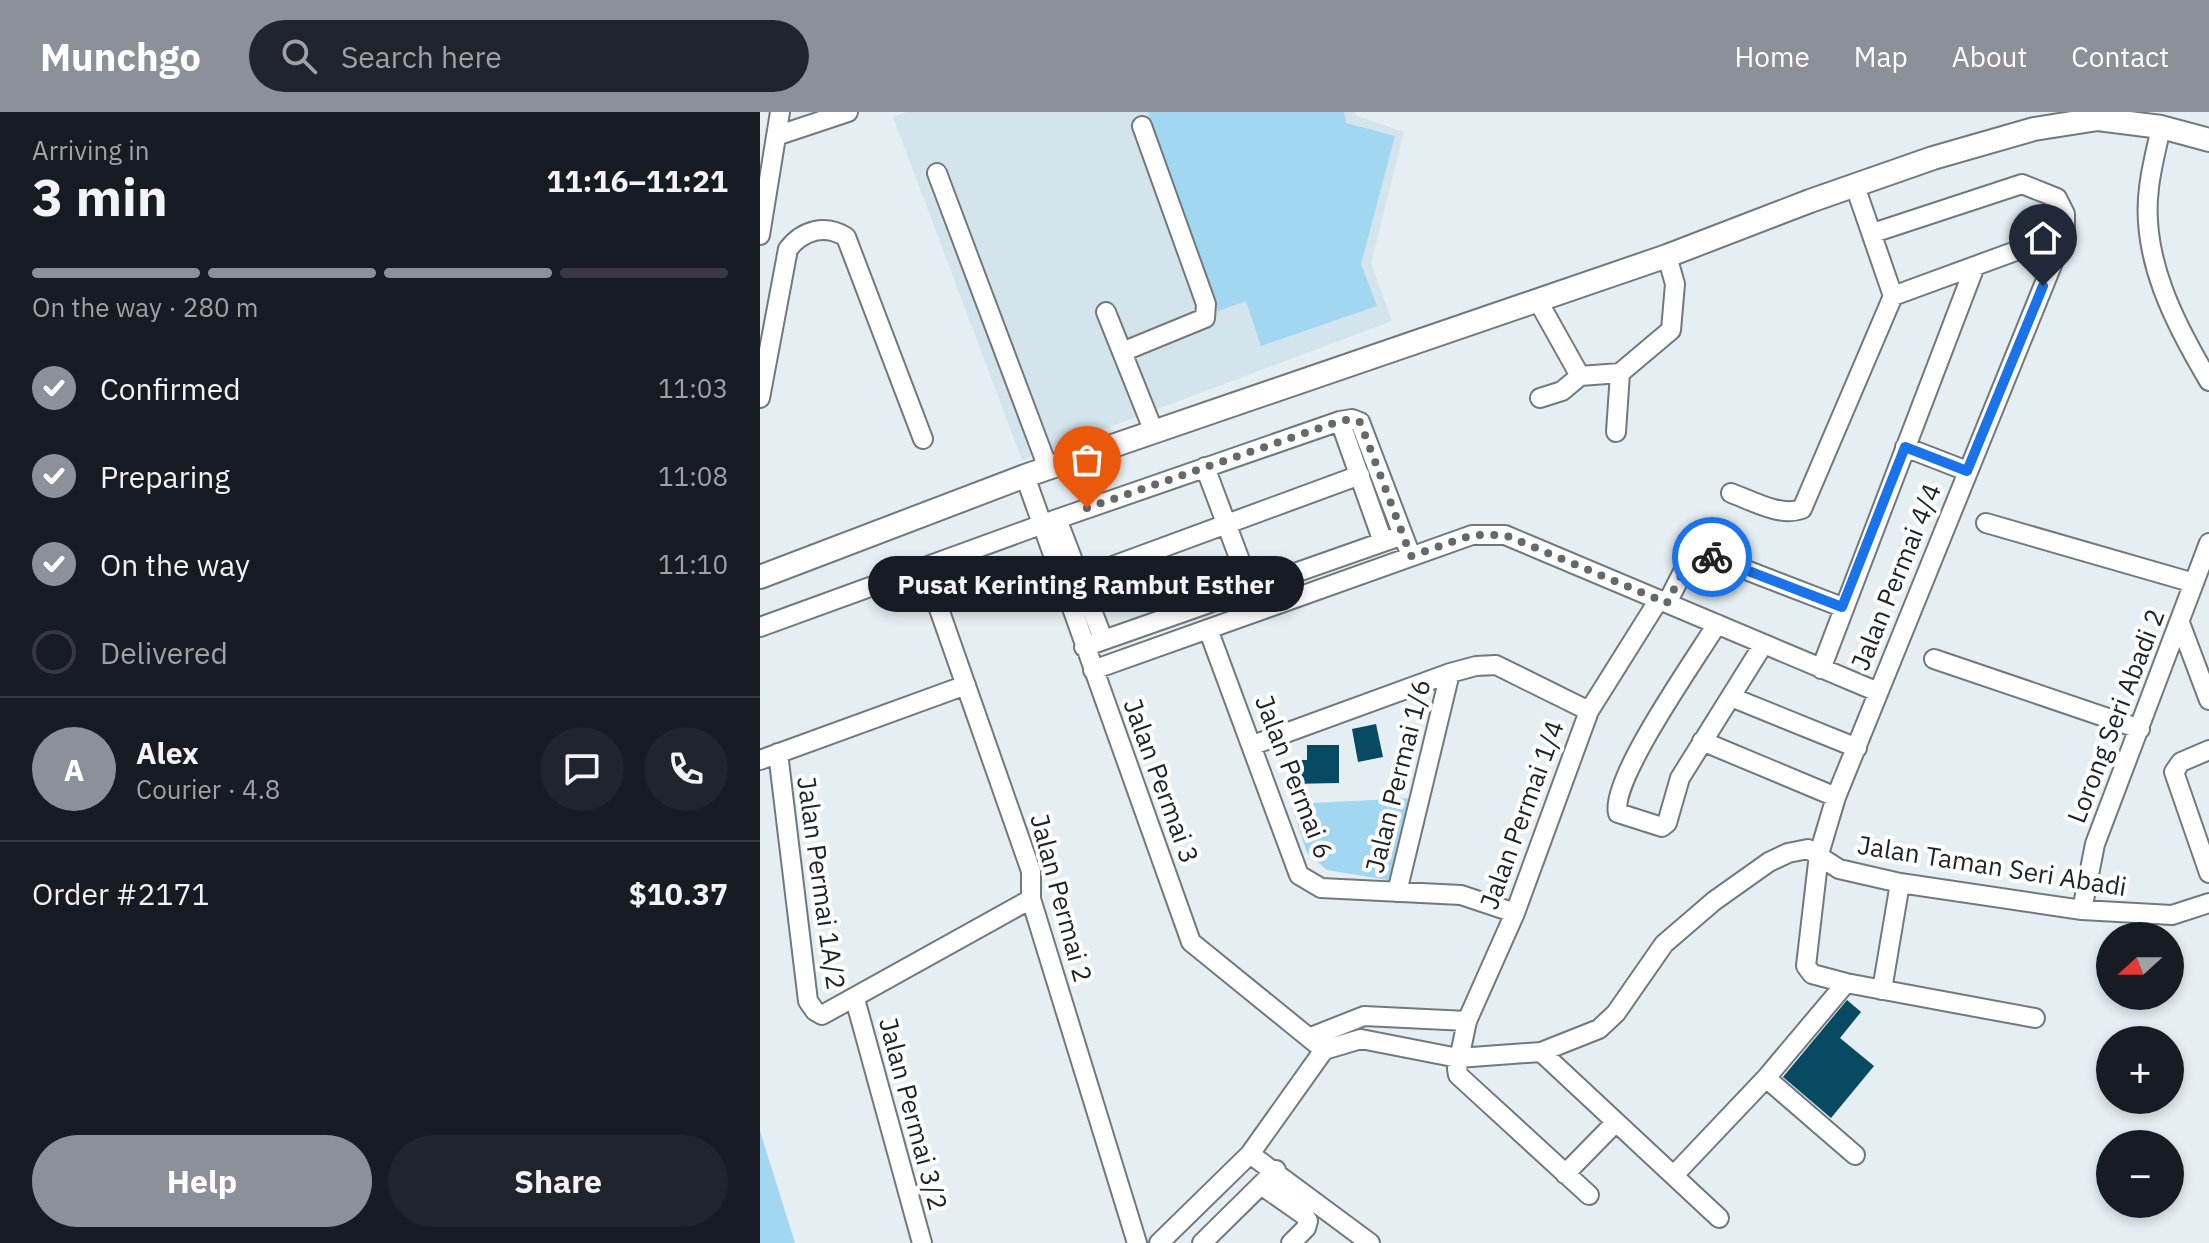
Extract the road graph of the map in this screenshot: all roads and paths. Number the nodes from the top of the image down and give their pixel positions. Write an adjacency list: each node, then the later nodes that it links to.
1 (780, 112): 6 (street)
2 (848, 112): 6 (street)
3 (2095, 116): 5 (main road); 9 (main road)
4 (1142, 126): 18 (street)
5 (2161, 127): 7 (main road); 21 (street)
6 (776, 136): 12 (street)
7 (2209, 140)
8 (937, 173): 30 (street)
9 (1855, 186): 10 (street); 13 (main road)
10 (1873, 233): 11 (street); 15 (street)
11 (2065, 233): 14 (street); 31 (street, Jalan Permai 4/4)
12 (760, 235)
13 (1667, 256): 16 (main road); 19 (street)
14 (1975, 266): 15 (street); 28 (street)
15 (1893, 296): 34 (street)
16 (1538, 301): 20 (street); 25 (main road)
17 (1106, 312): 18 (street)
18 (1122, 352): 25 (street)
19 (1620, 373): 20 (street); 26 (street)
20 (1580, 376): 23 (street)
21 (2209, 381)
22 (760, 398): 27 (street)
23 (1540, 398)
24 (1340, 421): 29 (street); 32 (street); 38 (street)
25 (1154, 432): 30 (main road)
26 (1616, 432)
27 (923, 439)
28 (1905, 447): 31 (street); 48 (street)
29 (1205, 467): 35 (street); 37 (street)
30 (1048, 468): 33 (main road)
31 (1967, 471): 62 (street, Jalan Permai 4/4)
32 (1360, 475): 37 (street); 39 (street)
33 (1025, 476): 35 (street, Jalan Permai 3); 43 (main road)
34 (1731, 493)
35 (1049, 522): 42 (street); 44 (street); 55 (street, Jalan Permai 3)
36 (1986, 523): 45 (street)
37 (1228, 524): 44 (street); 46 (street)
38 (1403, 535): 39 (street); 41 (street)
39 (1383, 542): 46 (street)
40 (2209, 543): 45 (street, Lorong Seri Abadi 2)
41 (1411, 556): 47 (street); 52 (street)
42 (925, 569): 51 (street); 61 (street, Jalan Permai 2)
43 (760, 577)
44 (1080, 578): 53 (street)
45 (2194, 583): 49 (street, Lorong Seri Abadi 2)
46 (1250, 587): 53 (street)
47 (1662, 602): 48 (street, Jalan Permai 1/4); 50 (street); 65 (street, Jalan Permai 1/4)
48 (1842, 607): 58 (street)
49 (2180, 623): 56 (street); 66 (street, Lorong Seri Abadi 2)
50 (1717, 624): 54 (street); 67 (street)
51 (760, 627)
52 (1208, 629): 59 (street); 68 (street, Jalan Permai 6)
53 (1103, 639): 55 (street)
54 (1763, 645): 58 (street); 63 (street)
55 (1084, 647): 59 (street, Jalan Permai 3)
56 (2202, 658): 64 (street)
57 (1934, 659): 66 (street)
58 (1821, 669): 62 (street)
59 (1093, 670): 87 (street, Jalan Permai 3)
60 (1450, 673): 65 (street); 68 (street); 77 (street, Jalan Permai 1/6)
61 (966, 685): 71 (street); 78 (street, Jalan Permai 2)
62 (1878, 692): 69 (street, Jalan Permai 4/4)
63 (1731, 697): 67 (street); 69 (street)
64 (2209, 700)
65 (1589, 711): 81 (street, Jalan Permai 1/4)
66 (2140, 729): 80 (street, Lorong Seri Abadi 2)
67 (1702, 741): 73 (street)
68 (1253, 745): 77 (street, Jalan Permai 6)
69 (1857, 748): 73 (street, Jalan Permai 4/4)
70 (2209, 750): 75 (street)
71 (778, 753): 72 (street); 84 (street, Jalan Permai 1A/2)
72 (760, 760)
73 (1836, 797): 74 (street, Jalan Permai 4/4)
74 (1819, 854): 76 (street, Jalan Taman Seri Abadi); 82 (street, Jalan Permai 4/4); 88 (street)
75 (2209, 873)
76 (1900, 883): 80 (street, Jalan Taman Seri Abadi); 83 (street)
77 (1397, 892): 81 (street, Jalan Permai 6)
78 (1031, 899): 84 (street); 101 (street, Jalan Permai 2)
79 (2209, 903): 80 (street, Jalan Taman Seri Abadi)
80 (2082, 910)
81 (1515, 913): 86 (street, Jalan Permai 1/4)
82 (1846, 983): 83 (street); 90 (street)
83 (1882, 990): 85 (street)
84 (855, 999): 100 (street, Jalan Permai 3/2)
85 (2035, 1018)
86 (1467, 1021): 87 (street); 89 (street, Jalan Permai 1/4)
87 (1318, 1044): 89 (street); 92 (street)
88 (1541, 1052): 89 (street); 91 (street)
89 (1458, 1058): 95 (street)
90 (1766, 1078): 93 (street); 96 (street)
91 (1615, 1123): 95 (street); 96 (street)
92 (1250, 1154): 94 (street); 102 (street)
93 (1855, 1155)
94 (1276, 1170): 97 (street); 105 (street)
95 (1565, 1174): 98 (street)
96 (1674, 1175): 99 (street)
97 (1261, 1185): 103 (street); 104 (street)
98 (1589, 1195)
99 (1719, 1218)
100 (922, 1243)
101 (1137, 1243)
102 (1159, 1243)
103 (1202, 1243)
104 (1291, 1243)
105 (1370, 1243)

